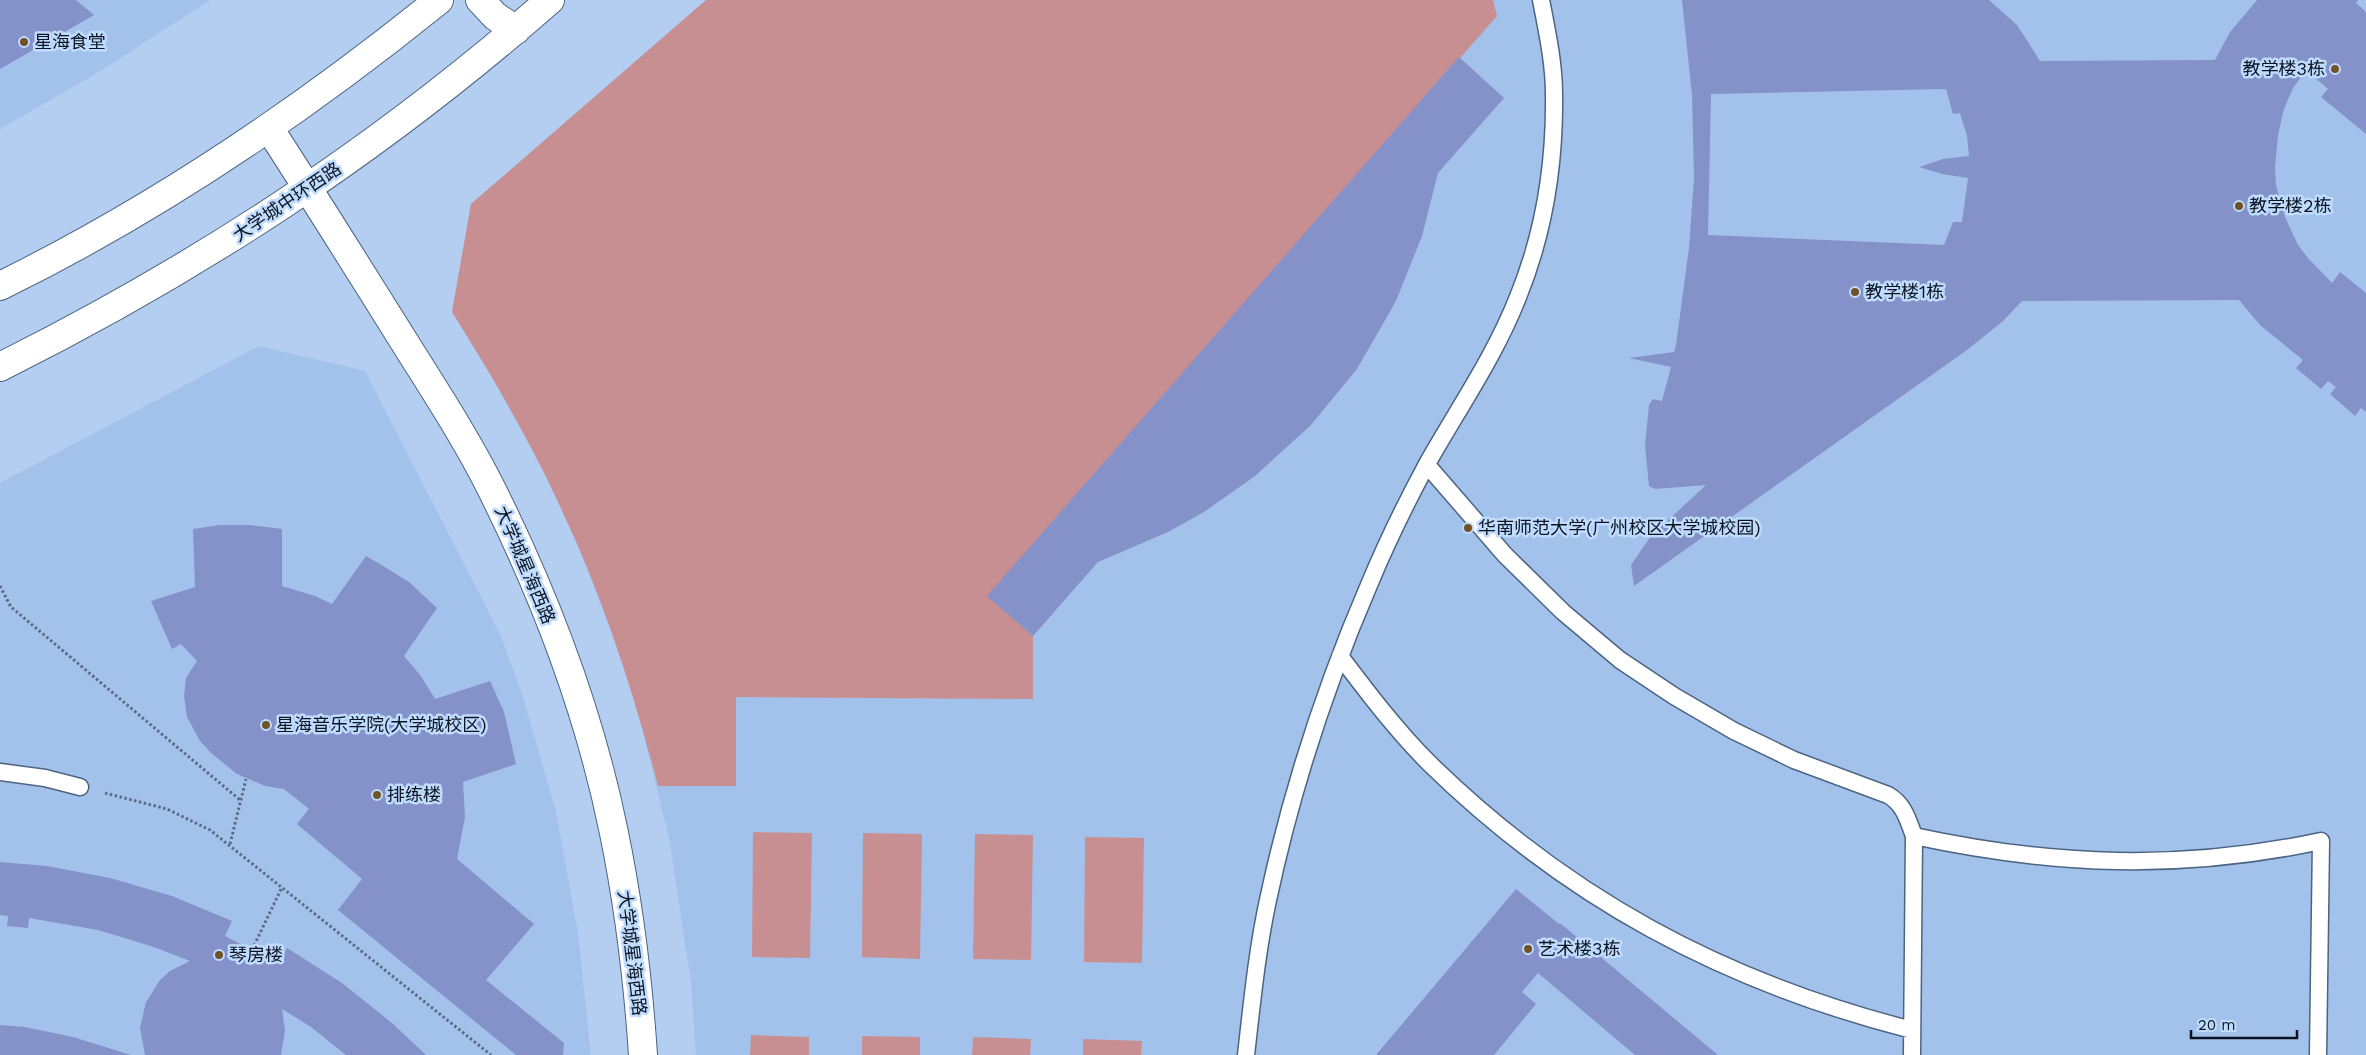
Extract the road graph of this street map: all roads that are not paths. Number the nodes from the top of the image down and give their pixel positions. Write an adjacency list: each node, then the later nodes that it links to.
1 (439, 0): 6 (main road)
2 (480, 0): 5 (main road)
3 (550, 0): 5 (main road, 大学城中环西路)
4 (1541, 0): 10 (lane)
5 (516, 30): 7 (main road, 大学城中环西路)
6 (269, 128): 7 (main road, 大学城星海西路); 8 (main road)
7 (308, 189): 9 (main road, 大学城中环西路); 16 (main road, 大学城星海西路)
8 (0, 286)
9 (0, 367)
10 (1427, 465): 11 (lane); 14 (lane)
11 (1340, 656): 15 (lane); 17 (lane)
12 (0, 772): 13 (lane)
13 (80, 787)
14 (1914, 836): 15 (lane); 19 (lane)
15 (1912, 1030): 18 (lane)
16 (643, 1055)
17 (1246, 1055)
18 (1912, 1055)
19 (2318, 1055)

